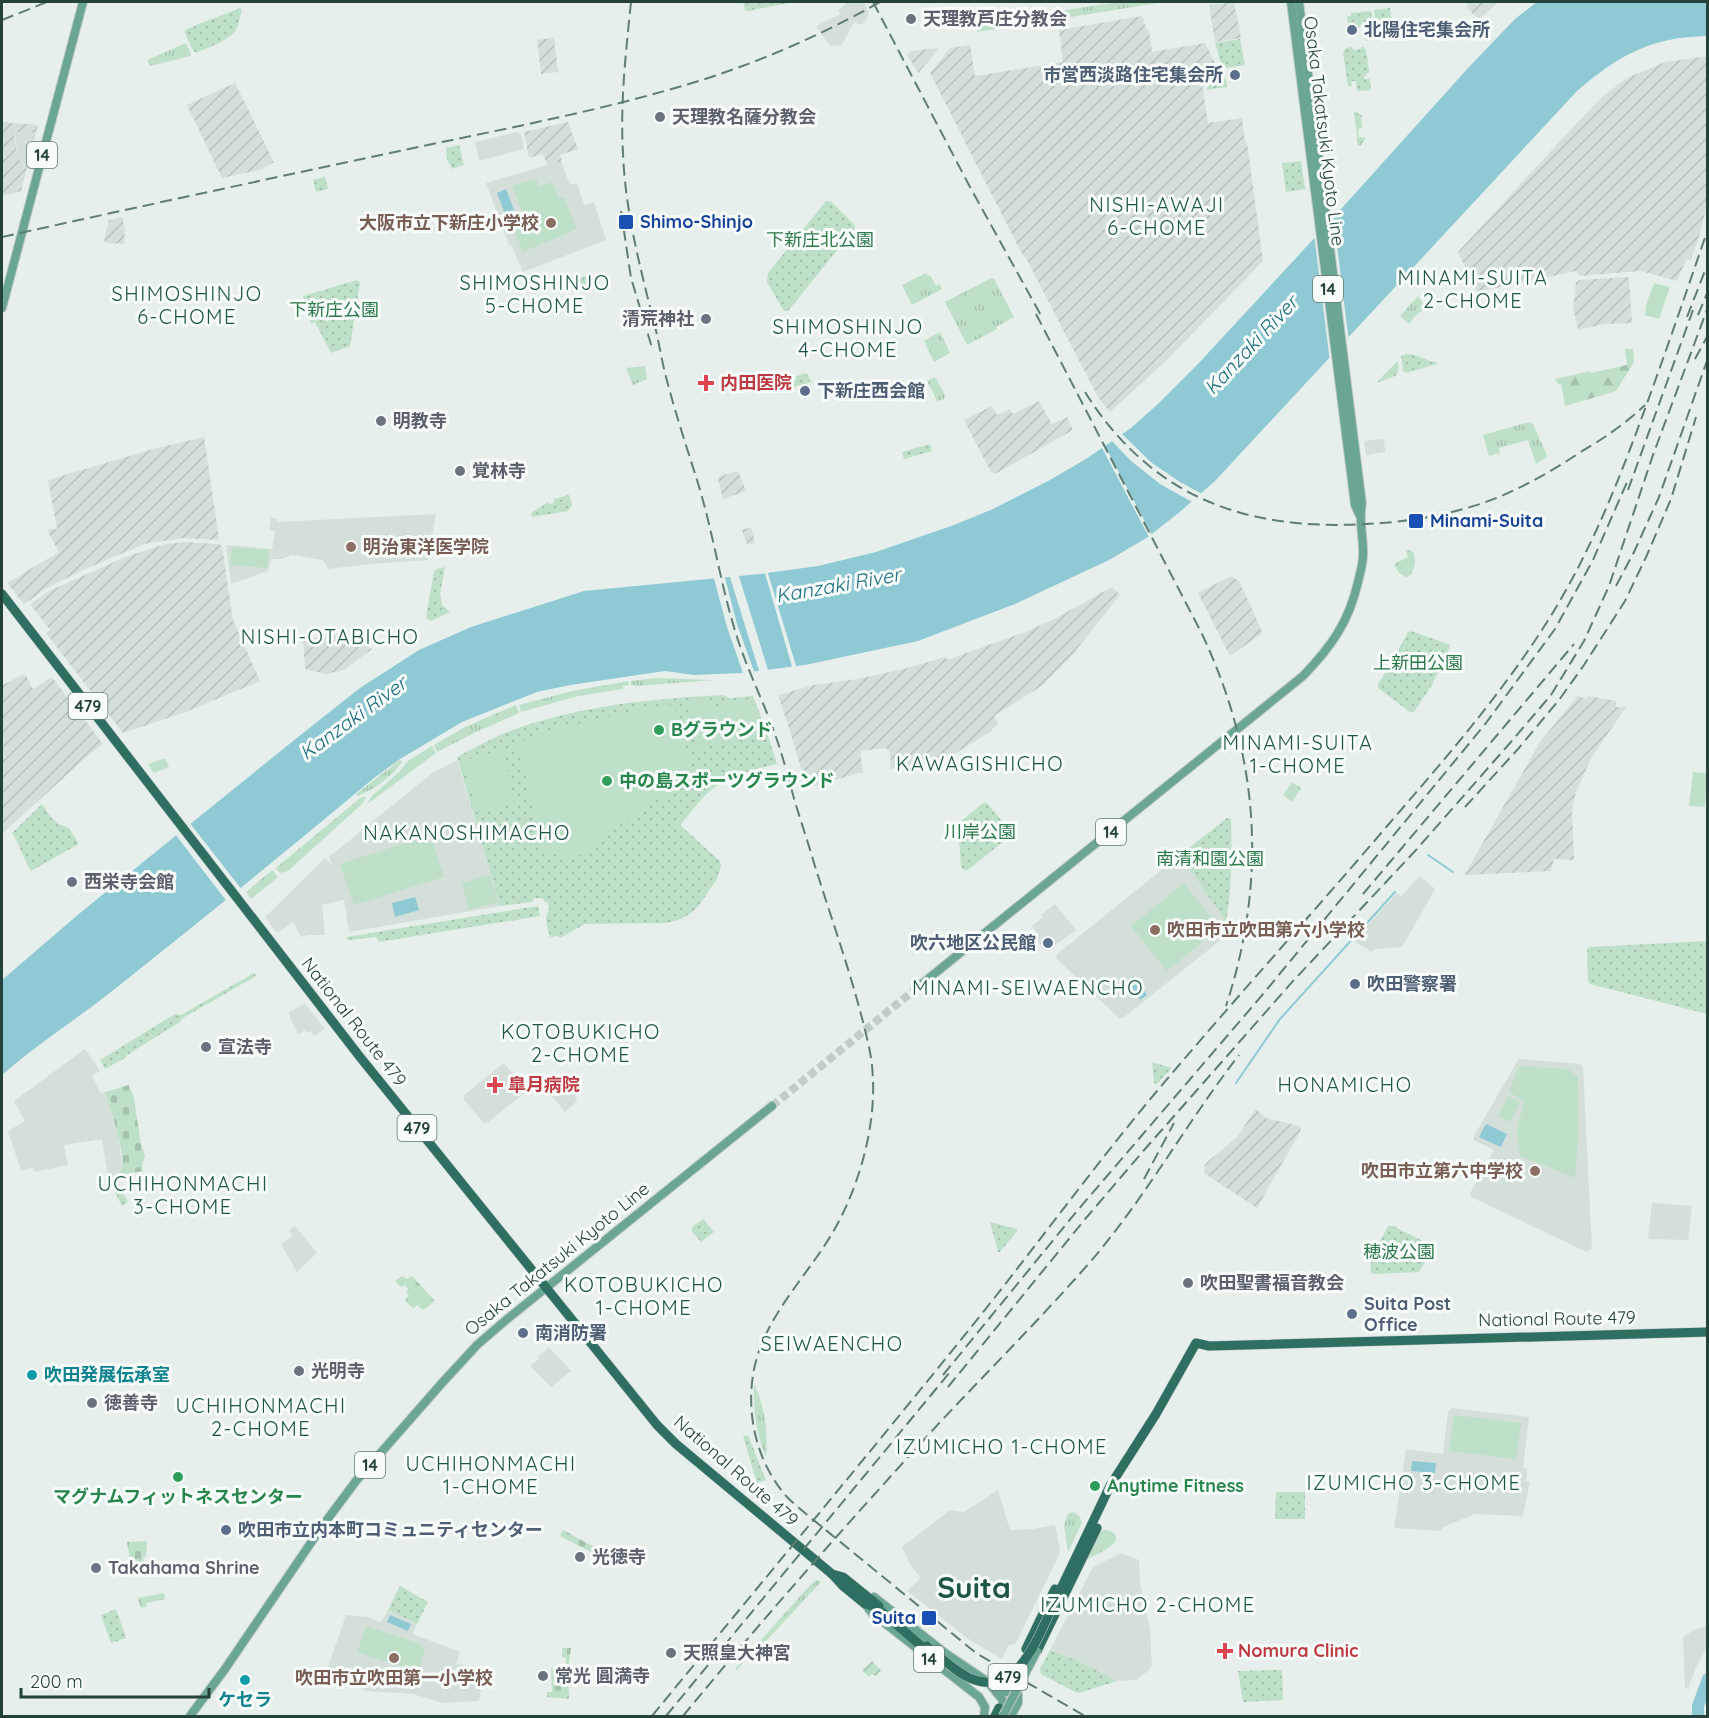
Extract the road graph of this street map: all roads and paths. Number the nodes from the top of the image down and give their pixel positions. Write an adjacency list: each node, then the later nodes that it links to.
1 (83, 2): 5 (main road, 14)
2 (1291, 2): 4 (main road, Osaka Takatsuki Kyoto Line / 14)
3 (1299, 2): 4 (main road, Osaka Takatsuki Kyoto Line / 14)
4 (1313, 138): 7 (main road, Osaka Takatsuki Kyoto Line / 14)
5 (2, 308)
6 (2, 594): 9 (highway, National Route 479 / 479)
7 (918, 987)
8 (772, 1106): 9 (main road, Osaka Takatsuki Kyoto Line / 14)
9 (547, 1288): 13 (highway, National Route 479 / 479); 21 (main road, Osaka Takatsuki Kyoto Line / 14)
10 (1707, 1332): 11 (highway, National Route 479 / 479)
11 (1121, 1471): 12 (highway, National Route 479 / 479); 14 (highway, National Route 479 / 479)
12 (1110, 1486): 14 (highway, National Route 479 / 479); 17 (highway, 479)
13 (832, 1574): 15 (highway, National Route 479 / 479); 16 (highway, National Route 479 / 479)
14 (1058, 1600): 16 (highway, National Route 479 / 479, bridge); 18 (highway, National Route 479 / 479)
15 (865, 1604): 16 (highway, National Route 479 / 479); 22 (main road, 14)
16 (928, 1646): 18 (highway, National Route 479 / 479, bridge); 19 (main road, 14)
17 (1026, 1650)
18 (1037, 1651): 20 (main road, bridge)
19 (997, 1693): 20 (main road); 23 (main road)
20 (1000, 1714)
21 (190, 1716)
22 (984, 1716)
23 (1011, 1716)

